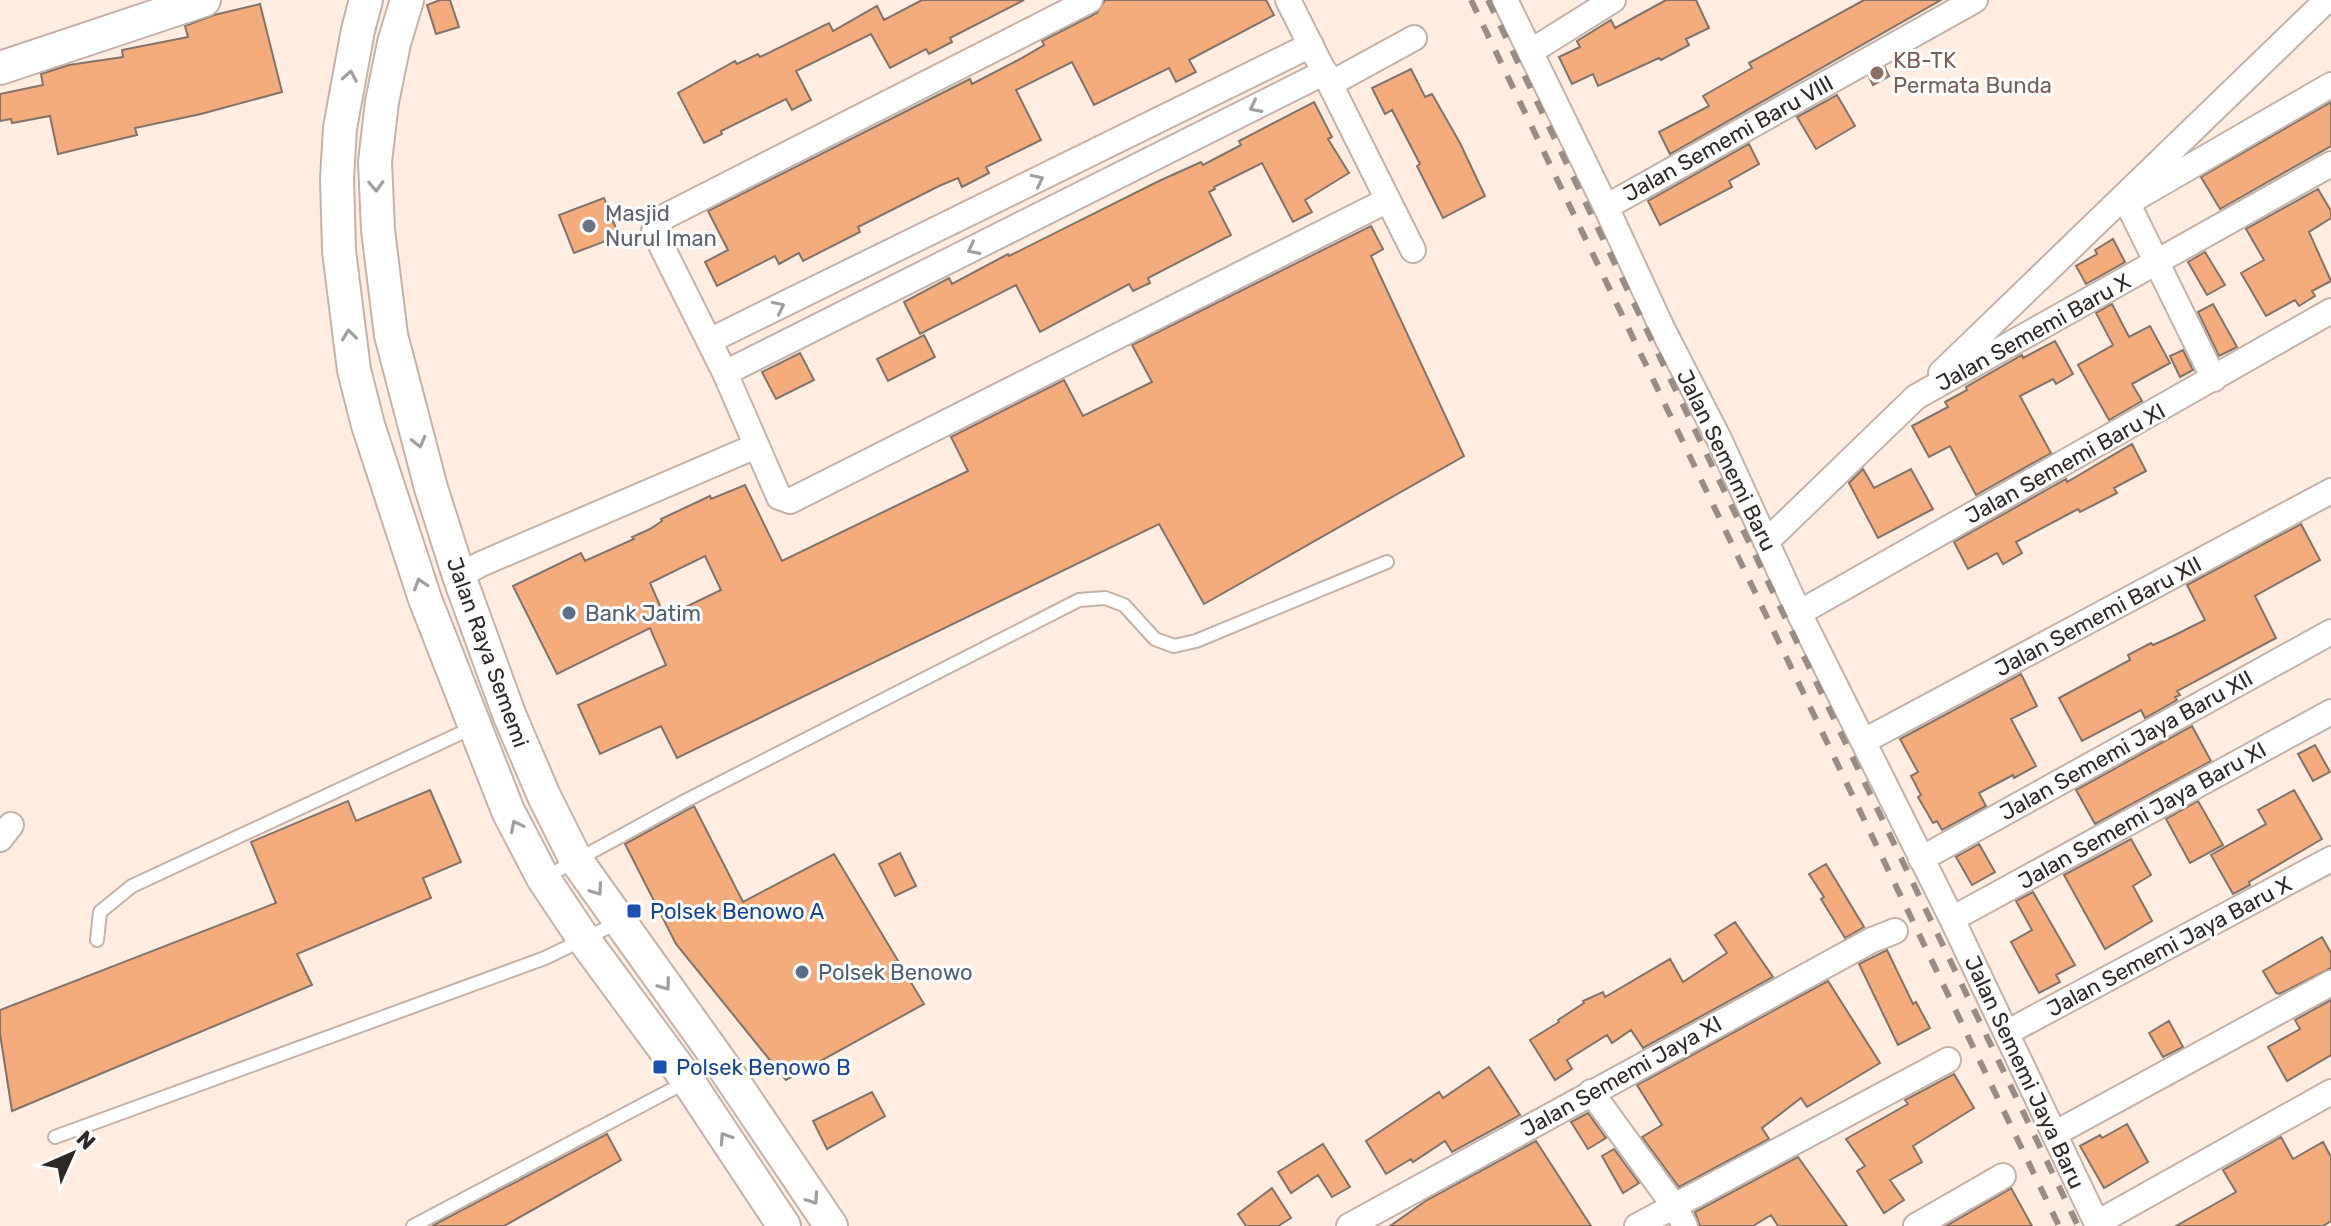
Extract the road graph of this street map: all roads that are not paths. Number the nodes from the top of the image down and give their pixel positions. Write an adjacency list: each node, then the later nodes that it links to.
1 (204, 0): 13 (main road)
2 (366, 0): 38 (main road, Jalan Raya Sememi, one-way to 2)
3 (407, 0): 33 (main road, Jalan Raya Sememi, one-way to 33)
4 (1090, 0): 25 (street)
5 (1288, 0): 11 (street)
6 (1505, 0): 12 (street, Jalan Sememi Baru)
7 (1613, 0): 12 (street)
8 (1975, 0): 20 (street, Jalan Sememi Baru VIII)
9 (2327, 0): 18 (street)
10 (1414, 38): 14 (street)
11 (1311, 45): 14 (street); 19 (street, one-way to 11)
12 (1530, 52): 20 (street, Jalan Sememi Baru)
13 (0, 68)
14 (1328, 78): 17 (street); 21 (street, one-way to 21)
15 (2331, 85): 18 (street)
16 (2331, 164): 23 (street, Jalan Sememi Baru X)
17 (1388, 200): 22 (street); 29 (street)
18 (2126, 200): 23 (street); 28 (street)
19 (991, 203): 21 (street); 25 (street, one-way to 19)
20 (1606, 207): 31 (street, Jalan Sememi Baru)
21 (1008, 231): 26 (street, one-way to 26)
22 (1413, 250)
23 (2157, 263): 27 (street); 28 (street, Jalan Sememi Baru X)
24 (2331, 311): 27 (street, Jalan Sememi Baru XI)
25 (709, 341): 26 (street)
26 (725, 373): 29 (street)
27 (2214, 379): 34 (street, Jalan Sememi Baru XI)
28 (1916, 397): 31 (street, Jalan Sememi Baru X)
29 (756, 446): 33 (street)
30 (2331, 491): 39 (street, Jalan Sememi Baru XII)
31 (1766, 542): 34 (street, Jalan Sememi Baru)
32 (1387, 562): 42 (lane)
33 (459, 576): 37 (main road, Jalan Raya Sememi)
34 (1799, 613): 39 (street, Jalan Sememi Baru)
35 (2331, 632): 40 (street, Jalan Sememi Jaya Baru XII)
36 (2331, 712): 44 (street, Jalan Sememi Jaya Baru XI)
37 (509, 714): 38 (main road); 42 (main road, Jalan Raya Sememi)
38 (475, 727): 43 (main road, Jalan Raya Sememi, one-way to 38); 47 (lane)
39 (1864, 741): 40 (street, Jalan Sememi Baru)
40 (1921, 859): 44 (street, Jalan Sememi Baru)
41 (2331, 859): 50 (street, Jalan Sememi Jaya Baru X)
42 (576, 860): 43 (lane); 45 (main road, Jalan Raya Sememi, one-way to 45)
43 (543, 878): 48 (main road, Jalan Raya Sememi)
44 (1952, 919): 50 (street, Jalan Sememi Jaya Baru)
45 (620, 921): 48 (lane); 62 (main road, Jalan Raya Sememi, one-way to 62)
46 (1895, 931): 53 (street, Jalan Sememi Jaya XI)
47 (97, 940)
48 (585, 941): 52 (main road, Jalan Raya Sememi); 56 (lane)
49 (2331, 983): 55 (street)
50 (2006, 1033): 55 (street, Jalan Sememi Jaya Baru)
51 (1948, 1060): 58 (street)
52 (688, 1081): 60 (lane); 61 (main road, Jalan Raya Sememi, one-way to 52)
53 (1591, 1092): 58 (street); 63 (street, Jalan Sememi Jaya XI)
54 (2331, 1092): 59 (street)
55 (2054, 1134): 59 (street, Jalan Sememi Jaya Baru)
56 (55, 1137)
57 (2003, 1176): 65 (street)
58 (1680, 1216): 64 (street)
59 (2098, 1224)
60 (413, 1226)
61 (784, 1226)
62 (831, 1226)
63 (1349, 1226)
64 (1637, 1226)
65 (1916, 1226)

